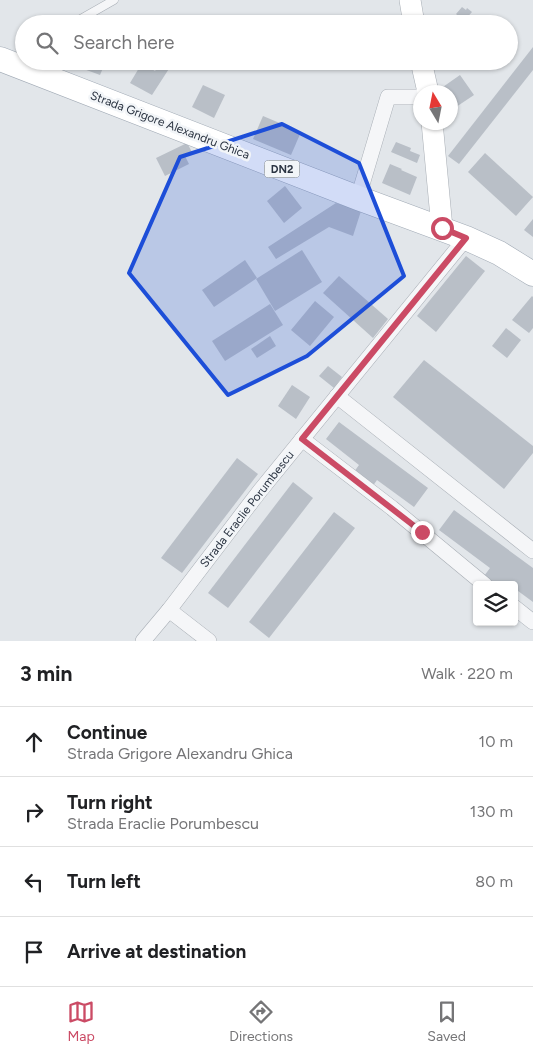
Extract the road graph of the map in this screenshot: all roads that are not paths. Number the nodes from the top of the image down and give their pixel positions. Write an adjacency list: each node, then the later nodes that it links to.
1 (114, 0): 3 (lane)
2 (410, 0): 4 (street)
3 (88, 15)
4 (412, 15)
5 (0, 59): 6 (main road, DN2)
6 (15, 62)
7 (41, 70): 12 (main road, Strada Grigore Alexandru Ghica / DN2)
8 (423, 70): 9 (street)
9 (426, 85)
10 (413, 97): 12 (street)
11 (433, 130): 13 (street)
12 (358, 198): 13 (main road, Strada Grigore Alexandru Ghica / DN2)
13 (442, 228): 14 (main road, Strada Grigore Alexandru Ghica / DN2)
14 (466, 238): 15 (main road, Strada Grigore Alexandru Ghica / DN2); 16 (street, Strada Eraclie Porumbescu)
15 (533, 274)
16 (337, 396): 17 (street, Strada Eraclie Porumbescu); 18 (street)
17 (302, 439): 19 (street); 20 (street, Strada Eraclie Porumbescu)
18 (533, 551)
19 (480, 581)
20 (169, 610): 23 (street, Strada Eraclie Porumbescu); 24 (street)
21 (518, 610): 22 (street)
22 (533, 622)
23 (143, 641)
24 (209, 641)

